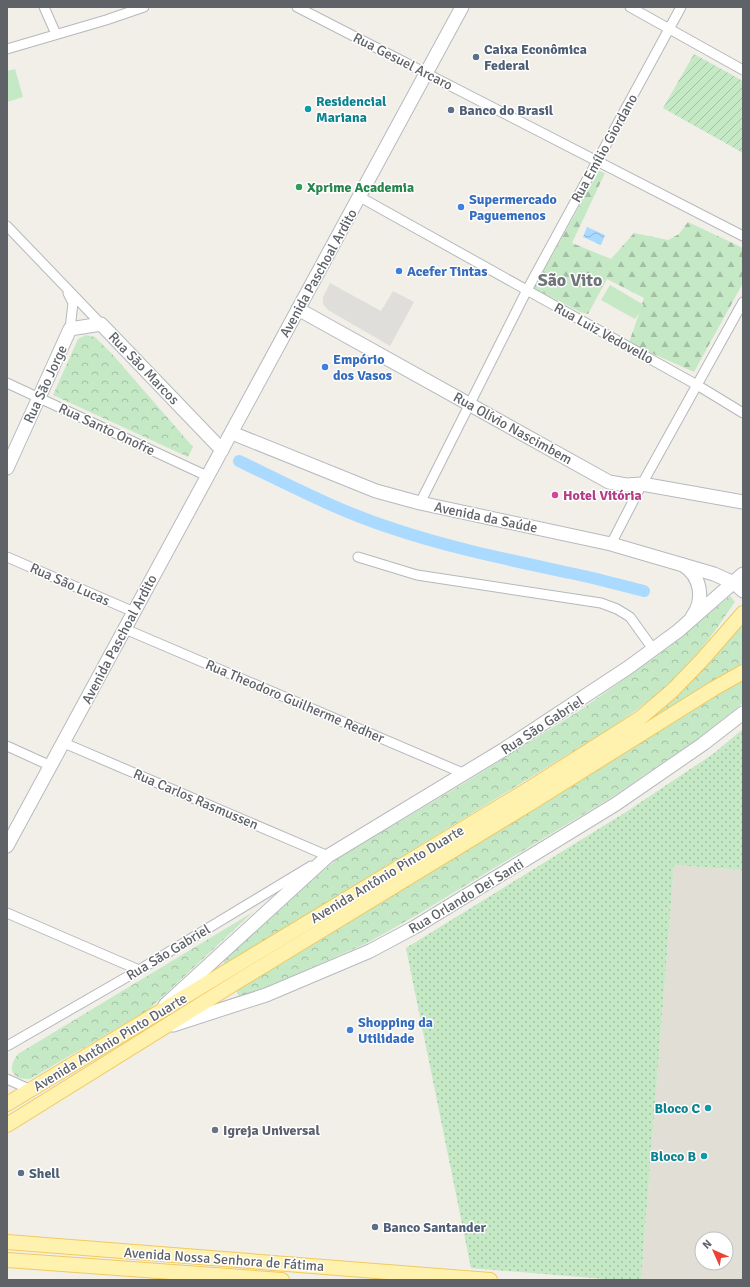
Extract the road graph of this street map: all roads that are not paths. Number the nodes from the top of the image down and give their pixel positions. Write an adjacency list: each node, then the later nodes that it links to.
1 (44, 7): 8 (street)
2 (144, 7): 8 (street)
3 (297, 7): 11 (street, Rua Gesuel Arcaro)
4 (462, 7): 11 (main road, Avenida Paschoal Ardito)
5 (630, 7): 7 (street)
6 (681, 7): 7 (street, Rua Emílio Giordano)
7 (669, 29): 10 (street); 12 (street, Rua Emílio Giordano)
8 (56, 34): 9 (street)
9 (7, 49)
10 (743, 70)
11 (426, 74): 12 (street, Rua Gesuel Arcaro); 13 (main road, Avenida Paschoal Ardito)
12 (597, 161): 15 (street, Rua Gesuel Arcaro); 17 (street, Rua Emílio Giordano)
13 (360, 197): 17 (street, Rua Luiz Vedovello); 19 (main road, Avenida Paschoal Ardito)
14 (7, 226): 16 (street, Rua São Marcos)
15 (743, 236)
16 (65, 287): 20 (street, Rua São Marcos); 21 (street, Rua São Marcos)
17 (527, 290): 23 (street, Rua Luiz Vedovello); 25 (street, Rua Emílio Giordano)
18 (743, 302): 23 (street)
19 (298, 309): 25 (main road, Rua Olívio Nascimbem); 27 (main road, Avenida Paschoal Ardito)
20 (101, 324): 21 (main road, Rua São Jorge); 28 (main road, Rua São Marcos)
21 (70, 329): 24 (main road, Rua São Jorge)
22 (7, 383): 24 (street, Rua Santo Onofre)
23 (698, 386): 26 (street, Rua Luiz Vedovello); 32 (street)
24 (39, 397): 30 (main road, Rua São Jorge); 31 (street, Rua Santo Onofre)
25 (470, 403): 32 (main road, Rua Olívio Nascimbem); 34 (street, Rua Emílio Giordano)
26 (743, 413)
27 (232, 433): 28 (main road); 29 (main road, Avenida Paschoal Ardito); 34 (main road, Avenida da Saúde)
28 (208, 436): 29 (main road, Rua São Marcos)
29 (222, 450): 31 (main road, Avenida Paschoal Ardito)
30 (7, 468)
31 (207, 476): 41 (main road, Avenida Paschoal Ardito)
32 (642, 484): 33 (main road, Rua Olívio Nascimbem); 35 (street)
33 (743, 502)
34 (420, 503): 35 (main road, Avenida da Saúde)
35 (611, 544): 38 (main road, Avenida da Saúde)
36 (7, 556): 41 (street, Rua São Lucas)
37 (358, 557): 45 (street)
38 (680, 563): 40 (main road, Avenida da Saúde); 43 (main road)
39 (743, 574): 40 (main road, Rua São Gabriel)
40 (738, 587): 43 (main road, Rua São Gabriel)
41 (134, 612): 44 (main road, Avenida Paschoal Ardito)
42 (743, 613): 56 (main road, Avenida Antônio Pinto Duarte)
43 (687, 623): 45 (main road, Rua São Gabriel)
44 (125, 629): 48 (main road, Avenida Paschoal Ardito); 51 (street, Rua Theodoro Guilherme Redher)
45 (653, 650): 51 (main road, Rua São Gabriel)
46 (743, 672): 57 (main road, Avenida Antônio Pinto Duarte)
47 (743, 713): 57 (main road, Rua Orlando Dei Santi)
48 (64, 743): 50 (main road, Avenida Paschoal Ardito); 53 (street, Rua Carlos Rasmussen)
49 (7, 746): 50 (street)
50 (51, 766): 52 (main road, Avenida Paschoal Ardito)
51 (464, 774): 53 (main road, Rua São Gabriel)
52 (7, 846)
53 (328, 856): 55 (street, Rua São Gabriel); 56 (main road, Rua São Gabriel)
54 (7, 913): 55 (street)
55 (139, 970): 58 (street, Rua São Gabriel)
56 (152, 1017): 60 (main road, Avenida Antônio Pinto Duarte)
57 (163, 1028): 62 (main road, Avenida Antônio Pinto Duarte)
58 (7, 1046)
59 (7, 1079): 60 (street)
60 (31, 1090): 61 (main road, Avenida Antônio Pinto Duarte)
61 (7, 1104)
62 (7, 1125)
63 (7, 1242): 65 (main road, Avenida Nossa Senhora de Fátima)
64 (7, 1260): 66 (main road, Avenida Nossa Senhora de Fátima)
65 (361, 1275): 67 (main road, Avenida Nossa Senhora de Fátima)
66 (282, 1280)
67 (490, 1280)

